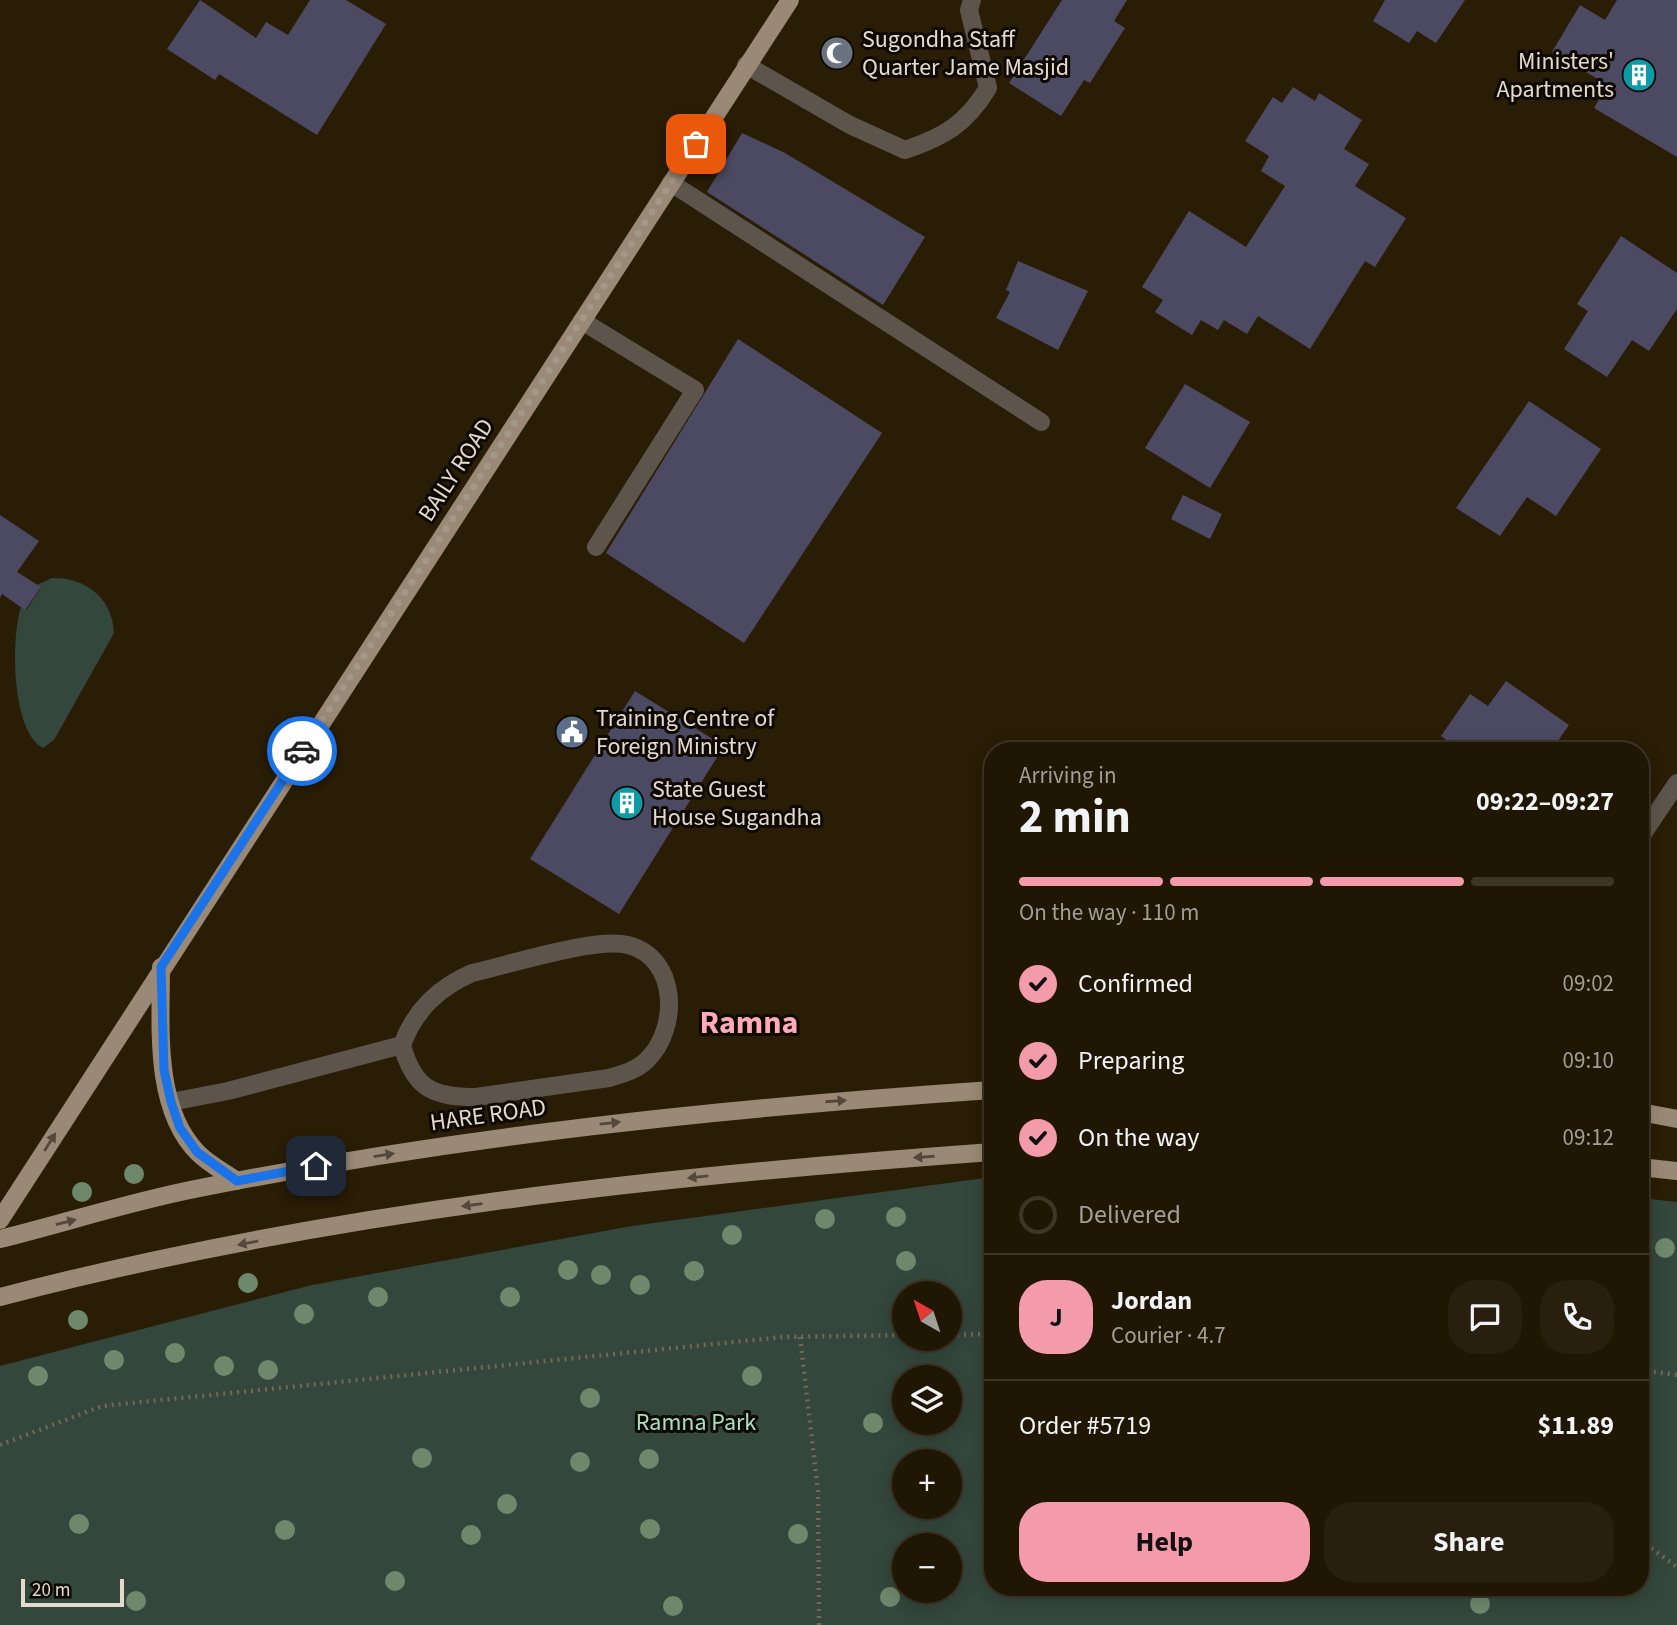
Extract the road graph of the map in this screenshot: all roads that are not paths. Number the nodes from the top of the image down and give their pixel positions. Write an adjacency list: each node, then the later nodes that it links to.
1 (790, 0): 3 (main road, BAILY ROAD)
2 (972, 0): 3 (street)
3 (747, 65): 4 (main road, BAILY ROAD)
4 (671, 183): 5 (main road, BAILY ROAD); 6 (street)
5 (582, 321): 7 (street); 10 (main road, BAILY ROAD)
6 (1041, 422)
7 (596, 547)
8 (1677, 783): 9 (street)
9 (1649, 825)
10 (161, 967): 13 (main road); 20 (main road, BAILY ROAD, one-way to 10)
11 (402, 1045): 11 (street); 13 (street)
12 (984, 1091): 19 (main road, HARE ROAD, one-way to 12)
13 (171, 1102): 19 (main road)
14 (1649, 1114): 15 (main road)
15 (1677, 1119)
16 (984, 1153): 22 (main road, one-way to 22)
17 (1649, 1168): 18 (main road)
18 (1677, 1171)
19 (237, 1181): 21 (main road, HARE ROAD, one-way to 19)
20 (0, 1220)
21 (0, 1239)
22 (0, 1297)

